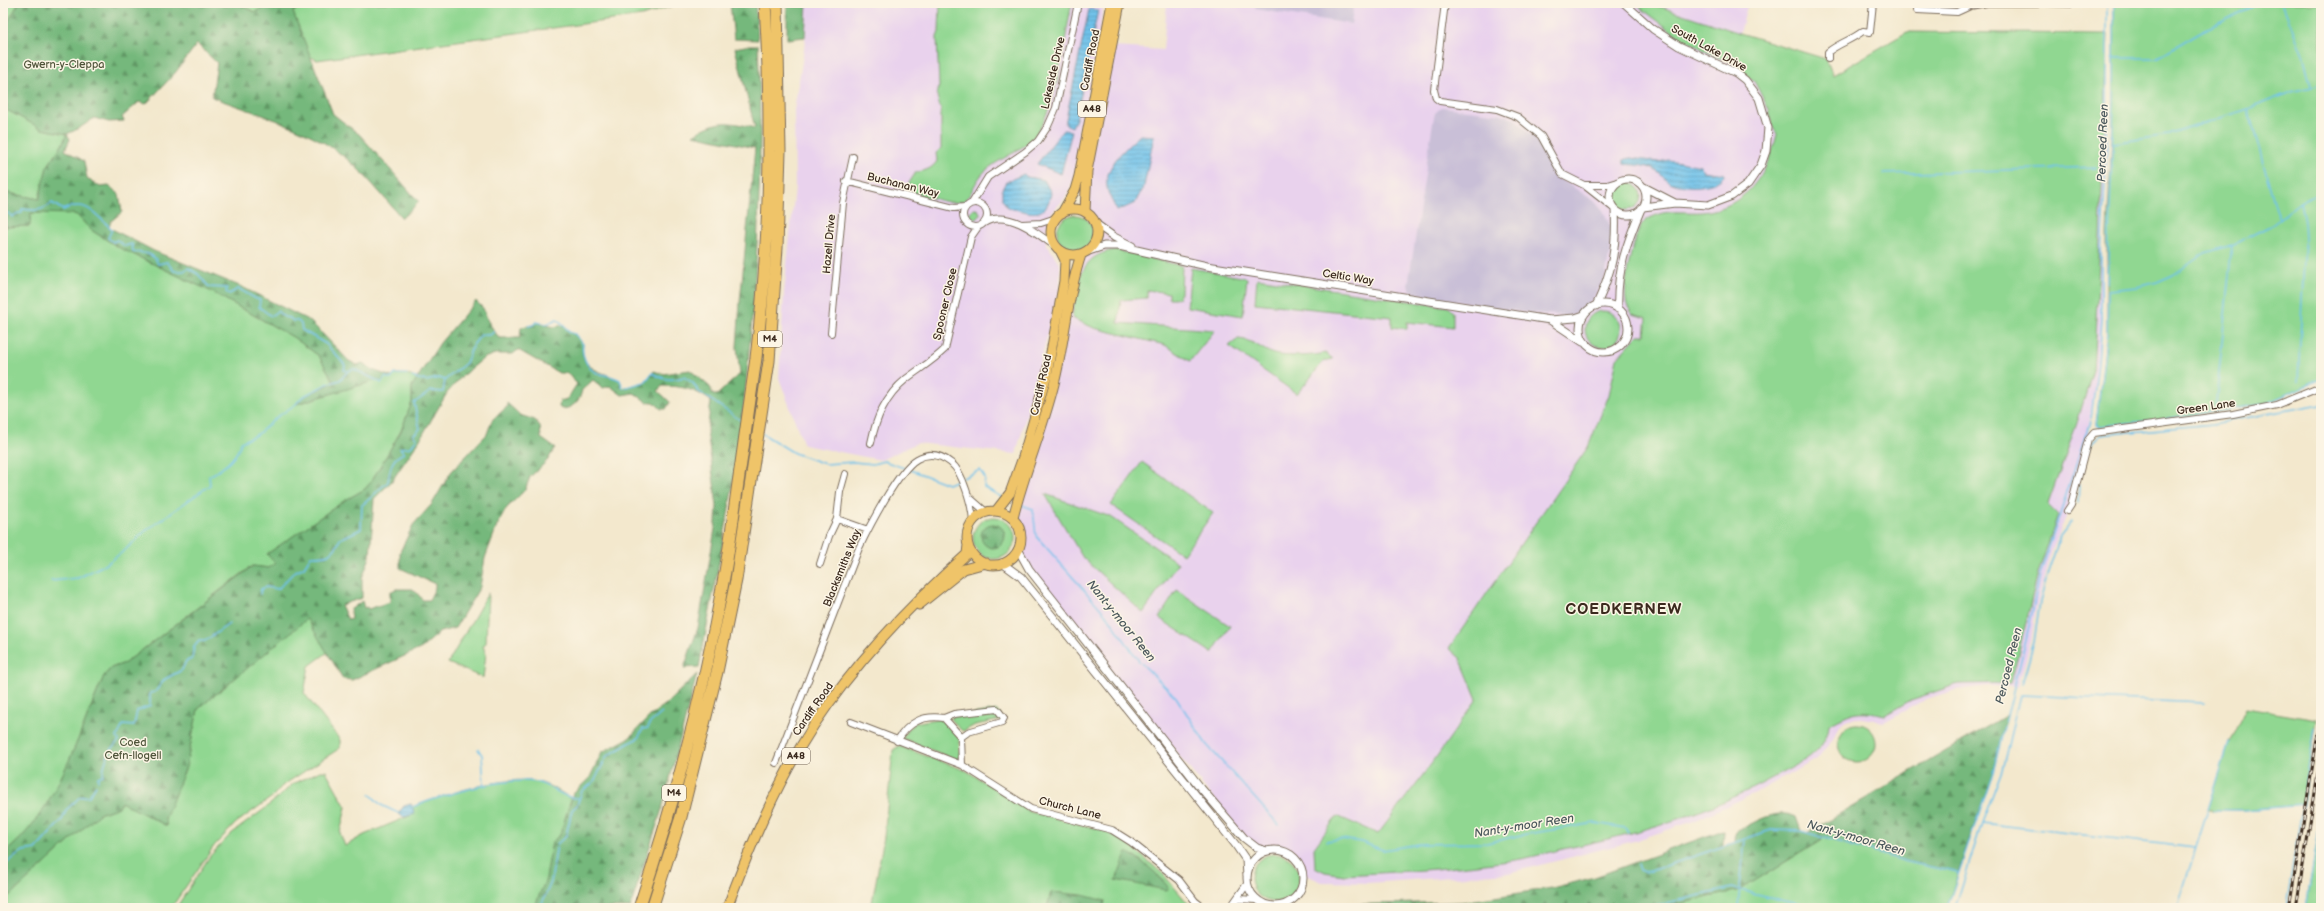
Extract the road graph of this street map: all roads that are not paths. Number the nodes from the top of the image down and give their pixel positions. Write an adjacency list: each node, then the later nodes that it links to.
1 (759, 3): 17 (highway, M4)
2 (765, 3): 17 (highway, M4)
3 (777, 3): 18 (highway, M4)
4 (783, 3): 18 (highway, M4)
5 (1078, 3): 24 (street, Lakeside Drive)
6 (1112, 3): 34 (main road, Cardiff Road / A48)
7 (1120, 3): 33 (main road, Cardiff Road / A48)
8 (1445, 3): 22 (street)
9 (1624, 3): 26 (street, South Lake Drive)
10 (1873, 3): 16 (street)
11 (1988, 3): 12 (street); 15 (street)
12 (2038, 3)
13 (2046, 3): 14 (street)
14 (2077, 4)
15 (1917, 10)
16 (1828, 59)
17 (768, 97): 79 (highway, M4)
18 (780, 122): 80 (highway, M4)
19 (853, 157): 20 (street, Hazell Drive)
20 (846, 182): 29 (street, Buchanan Way); 49 (street, Hazell Drive)
21 (1617, 182): 22 (street); 23 (street, South Lake Drive); 30 (street)
22 (1584, 185): 30 (street)
23 (1642, 186): 26 (street, South Lake Drive); 31 (street)
24 (981, 187): 25 (street, Lakeside Drive); 27 (street)
25 (972, 203): 27 (street); 28 (street, Buchanan Way)
26 (1676, 203): 31 (street, South Lake Drive)
27 (981, 204): 32 (street)
28 (965, 207): 29 (street, Buchanan Way); 36 (street)
29 (954, 208): 36 (street)
30 (1614, 208): 31 (street, South Lake Drive); 45 (street, Celtic Way)
31 (1642, 208): 46 (street, Celtic Way)
32 (987, 212): 35 (street); 40 (street)
33 (1085, 212): 34 (main road); 38 (main road)
34 (1059, 215): 37 (street); 42 (main road, Cardiff Road)
35 (998, 218): 37 (street); 40 (street)
36 (963, 219): 39 (street)
37 (1020, 224): 42 (street)
38 (1096, 224): 43 (street, Celtic Way); 44 (main road, Cardiff Road)
39 (969, 225): 40 (street); 41 (street, Spooner Close)
40 (981, 225): 41 (street, Spooner Close)
41 (971, 237): 52 (street, Spooner Close)
42 (1059, 250): 44 (main road); 55 (main road, Cardiff Road)
43 (1145, 251): 44 (street, Celtic Way); 48 (street, Celtic Way)
44 (1084, 254): 58 (main road, Cardiff Road)
45 (1596, 306): 46 (street); 47 (street, Celtic Way)
46 (1618, 309): 50 (street, Celtic Way)
47 (1584, 315): 48 (street, Celtic Way); 50 (street)
48 (1550, 320): 50 (street, Celtic Way)
49 (831, 333)
50 (1585, 344)
51 (2321, 387): 56 (street, Green Lane)
52 (871, 443)
53 (845, 474): 59 (street)
54 (968, 496): 57 (street, Blacksmiths Way); 60 (street, Blacksmiths Way); 61 (street, Blacksmiths Way)
55 (996, 511): 57 (main road); 58 (main road)
56 (2067, 511)
57 (986, 512): 60 (main road)
58 (1013, 518): 63 (main road)
59 (837, 519): 61 (street); 66 (street)
60 (973, 521): 62 (main road)
61 (868, 530): 72 (street, Blacksmiths Way)
62 (968, 545): 64 (main road); 67 (main road, Cardiff Road / A48)
63 (1018, 549): 65 (main road); 74 (street)
64 (986, 563): 65 (main road); 67 (main road, Cardiff Road / A48)
65 (1002, 563): 75 (street)
66 (820, 564)
67 (897, 622): 81 (main road, Cardiff Road / A48)
68 (944, 718): 70 (street); 70 (street); 71 (street)
69 (851, 722): 71 (street, Church Lane)
70 (961, 737): 73 (street)
71 (897, 741): 73 (street, Church Lane)
72 (776, 763)
73 (962, 765): 82 (street, Church Lane)
74 (1267, 851): 75 (street); 78 (street)
75 (1247, 876): 76 (street)
76 (1247, 884): 77 (street); 78 (street)
77 (1238, 899): 78 (street); 83 (street)
78 (1256, 900)
79 (639, 908)
80 (652, 908)
81 (727, 908)
82 (1204, 908)
83 (1230, 908)

